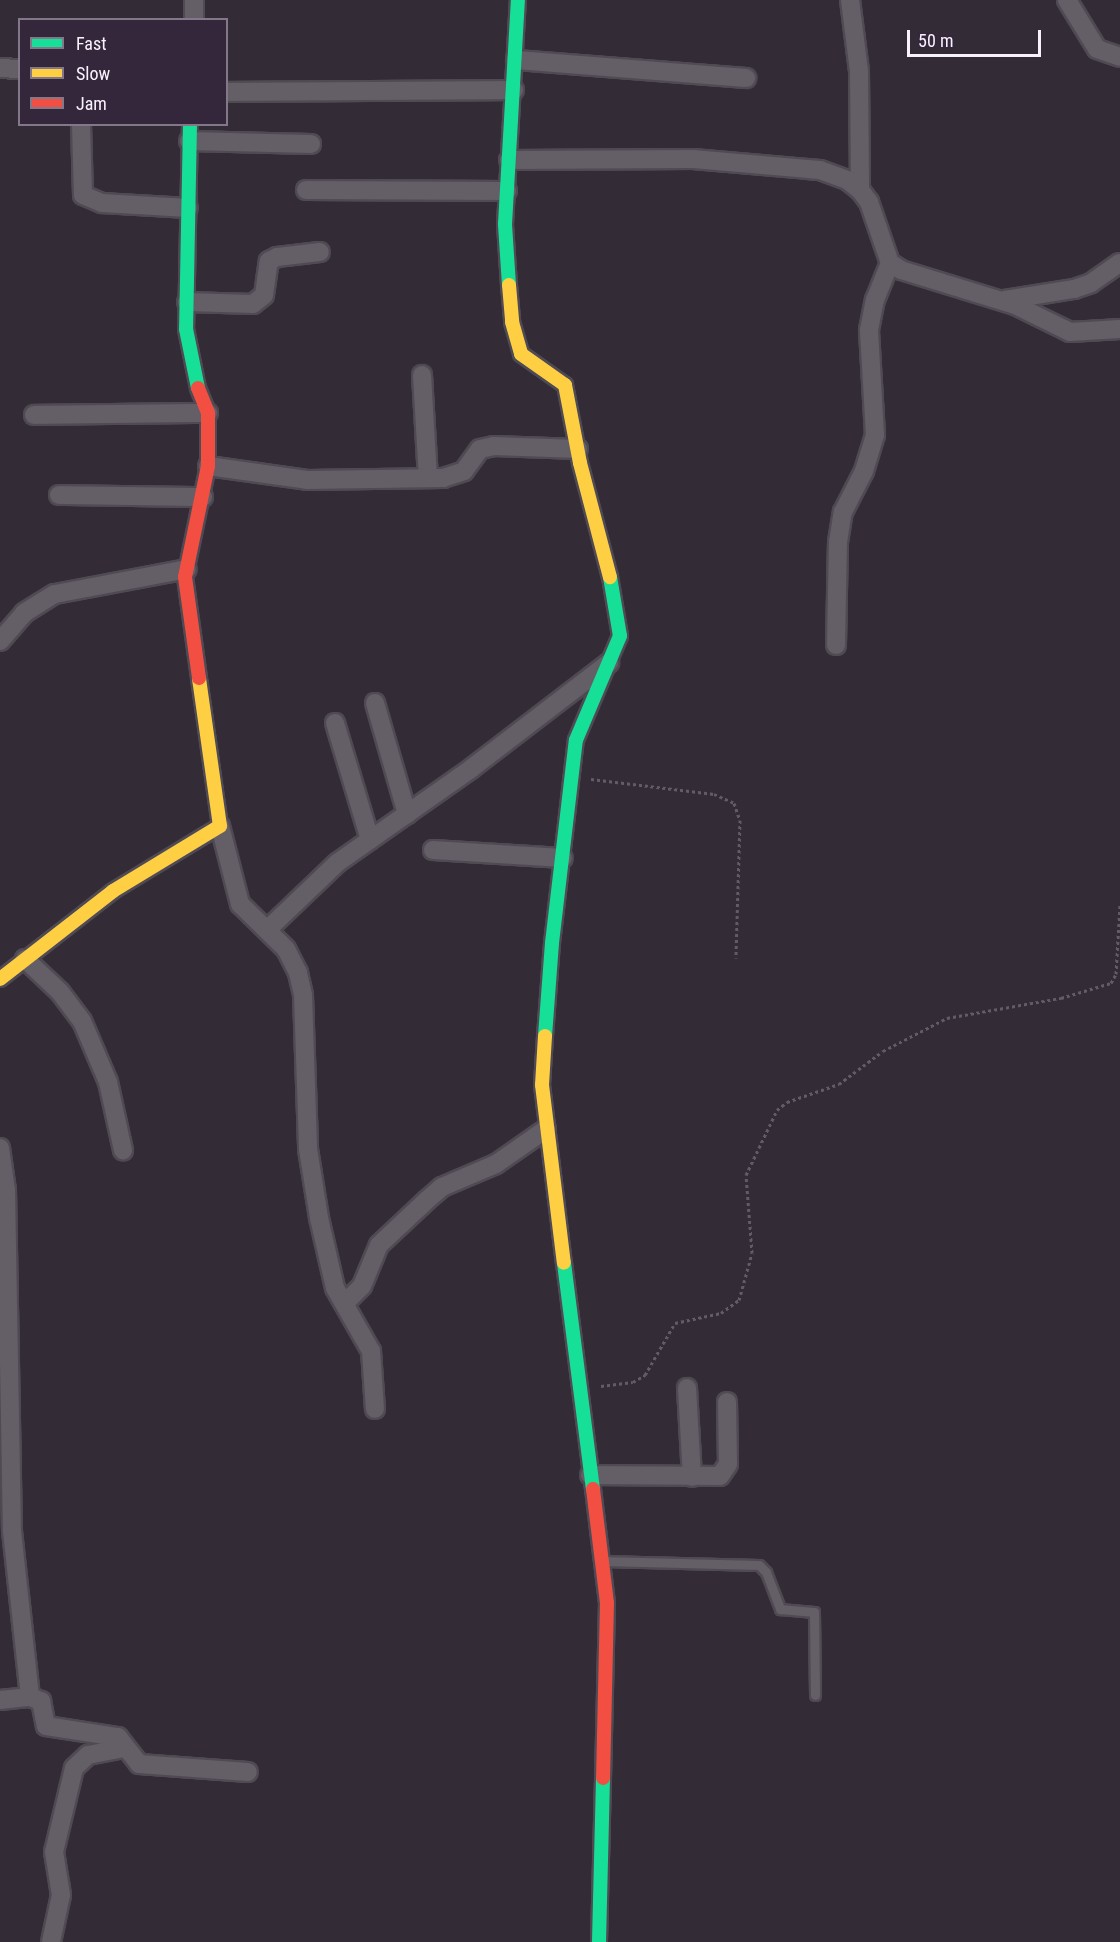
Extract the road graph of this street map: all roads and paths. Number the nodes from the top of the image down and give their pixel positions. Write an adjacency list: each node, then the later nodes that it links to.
1 (194, 0): 5 (street)
2 (518, 0): 7 (street)
3 (850, 0): 18 (street)
4 (1067, 0): 6 (street)
5 (194, 18)
6 (1120, 57)
7 (516, 60): 10 (street); 11 (street)
8 (0, 68): 9 (street)
9 (18, 69)
10 (746, 78)
11 (514, 90): 12 (street); 16 (street)
12 (228, 92)
13 (81, 126): 20 (street)
14 (190, 133): 15 (street); 20 (street)
15 (311, 144)
16 (509, 160): 18 (street); 19 (street)
17 (306, 190): 19 (street)
18 (860, 190): 22 (street)
19 (507, 191): 30 (street)
20 (188, 208): 25 (street)
21 (320, 252): 25 (street)
22 (890, 263): 24 (street); 37 (street)
23 (1120, 263): 24 (street)
24 (1000, 301): 26 (street)
25 (187, 302): 28 (street)
26 (1120, 329)
27 (422, 375): 32 (street)
28 (208, 413): 29 (street); 31 (street)
29 (34, 415)
30 (578, 449): 32 (street); 38 (street)
31 (208, 466): 32 (street); 34 (street)
32 (428, 478)
33 (59, 495): 34 (street)
34 (203, 497): 35 (street)
35 (187, 568): 36 (street); 43 (street)
36 (0, 641)
37 (836, 645)
38 (610, 662): 41 (street); 42 (street)
39 (375, 703): 42 (street)
40 (335, 723): 44 (street)
41 (571, 777): 46 (street); 49 (path)
42 (407, 814): 44 (street)
43 (220, 826): 48 (street); 50 (street)
44 (370, 840): 48 (street)
45 (433, 850): 46 (street)
46 (563, 858): 52 (street)
47 (1120, 906): 57 (path)
48 (267, 930): 55 (street)
49 (736, 958)
50 (25, 959): 51 (street); 53 (street)
51 (0, 979)
52 (546, 1129): 55 (street); 57 (street)
53 (123, 1150)
54 (1, 1160): 64 (street)
55 (345, 1303): 59 (street)
56 (687, 1388): 61 (street)
57 (581, 1389): 60 (street)
58 (727, 1402): 61 (street)
59 (375, 1409)
60 (590, 1475): 61 (street); 62 (street)
61 (692, 1478)
62 (602, 1561): 63 (lane); 69 (street)
63 (815, 1695)
64 (30, 1697): 65 (street); 66 (street)
65 (0, 1700)
66 (125, 1748): 67 (street); 68 (street)
67 (248, 1772)
68 (51, 1942)
69 (599, 1942)

